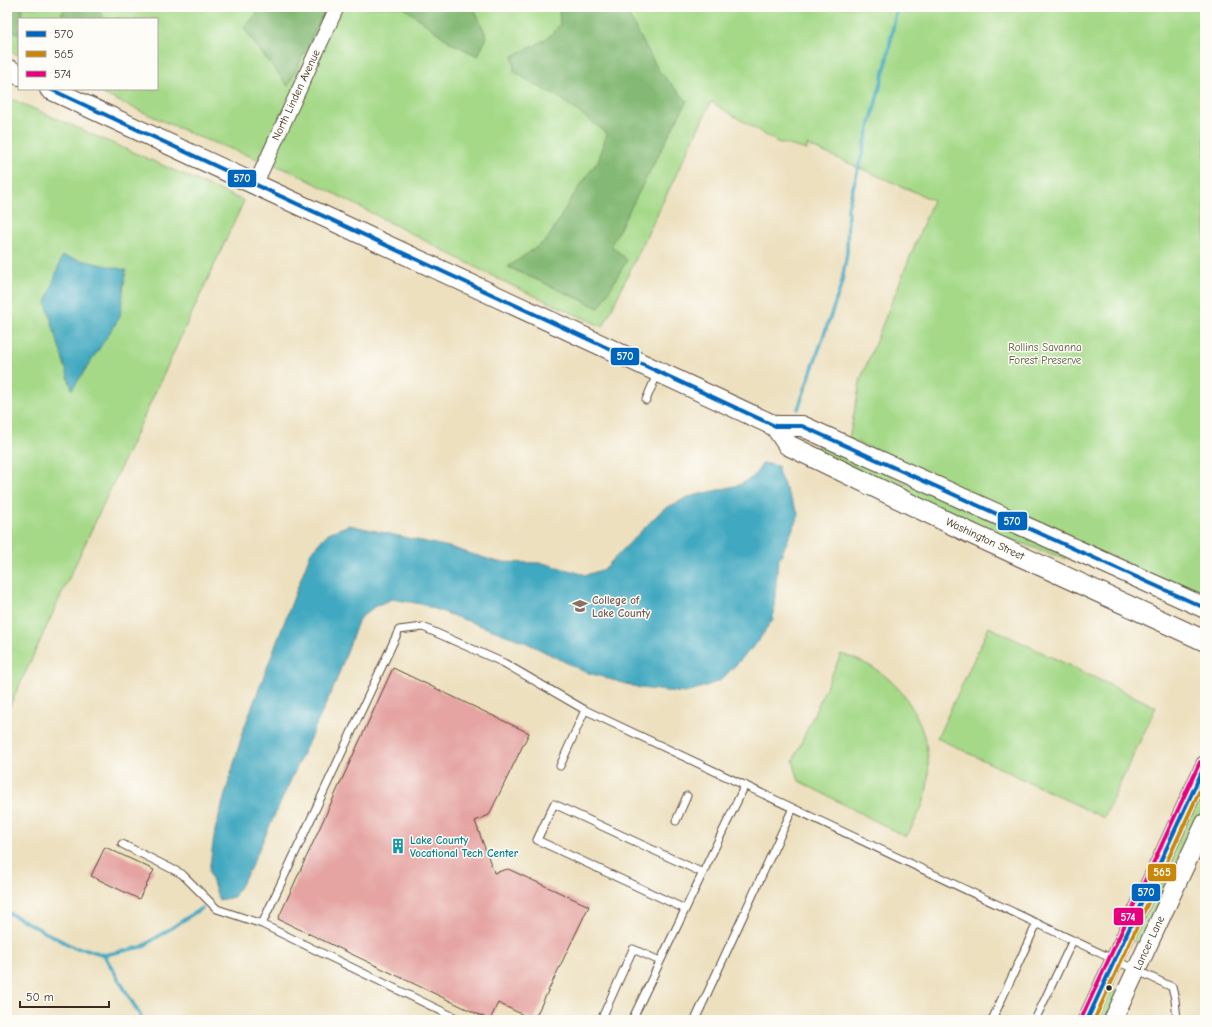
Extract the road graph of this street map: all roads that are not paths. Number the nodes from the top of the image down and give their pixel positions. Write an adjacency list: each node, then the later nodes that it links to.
1 (337, 7): 5 (street, North Linden Avenue)
2 (7, 69): 3 (main road)
3 (18, 74)
4 (52, 90): 5 (main road)
5 (256, 183): 6 (main road)
6 (658, 372): 7 (lane); 8 (main road)
7 (646, 400)
8 (775, 426): 9 (main road); 10 (main road, Washington Street)
9 (1205, 608)
10 (1205, 641)
11 (585, 710): 13 (lane); 14 (lane); 23 (lane)
12 (1205, 765): 25 (street)
13 (560, 766)
14 (745, 785): 16 (lane); 20 (lane)
15 (687, 796): 17 (lane)
16 (793, 808): 22 (lane); 31 (lane)
17 (676, 822)
18 (1205, 823): 27 (street, Lancer Lane)
19 (122, 844): 23 (lane)
20 (703, 873): 21 (lane); 21 (lane)
21 (685, 909): 26 (lane)
22 (1037, 923): 24 (lane); 32 (lane)
23 (262, 924): 28 (lane)
24 (1073, 940): 25 (lane); 33 (lane)
25 (1115, 960): 27 (lane); 34 (street)
26 (660, 961): 29 (lane); 30 (lane)
27 (1136, 970): 35 (street, Lancer Lane); 36 (lane)
28 (460, 1020)
29 (601, 1020)
30 (632, 1020)
31 (695, 1020)
32 (992, 1020)
33 (1035, 1020)
34 (1087, 1020)
35 (1113, 1020)
36 (1177, 1020)

